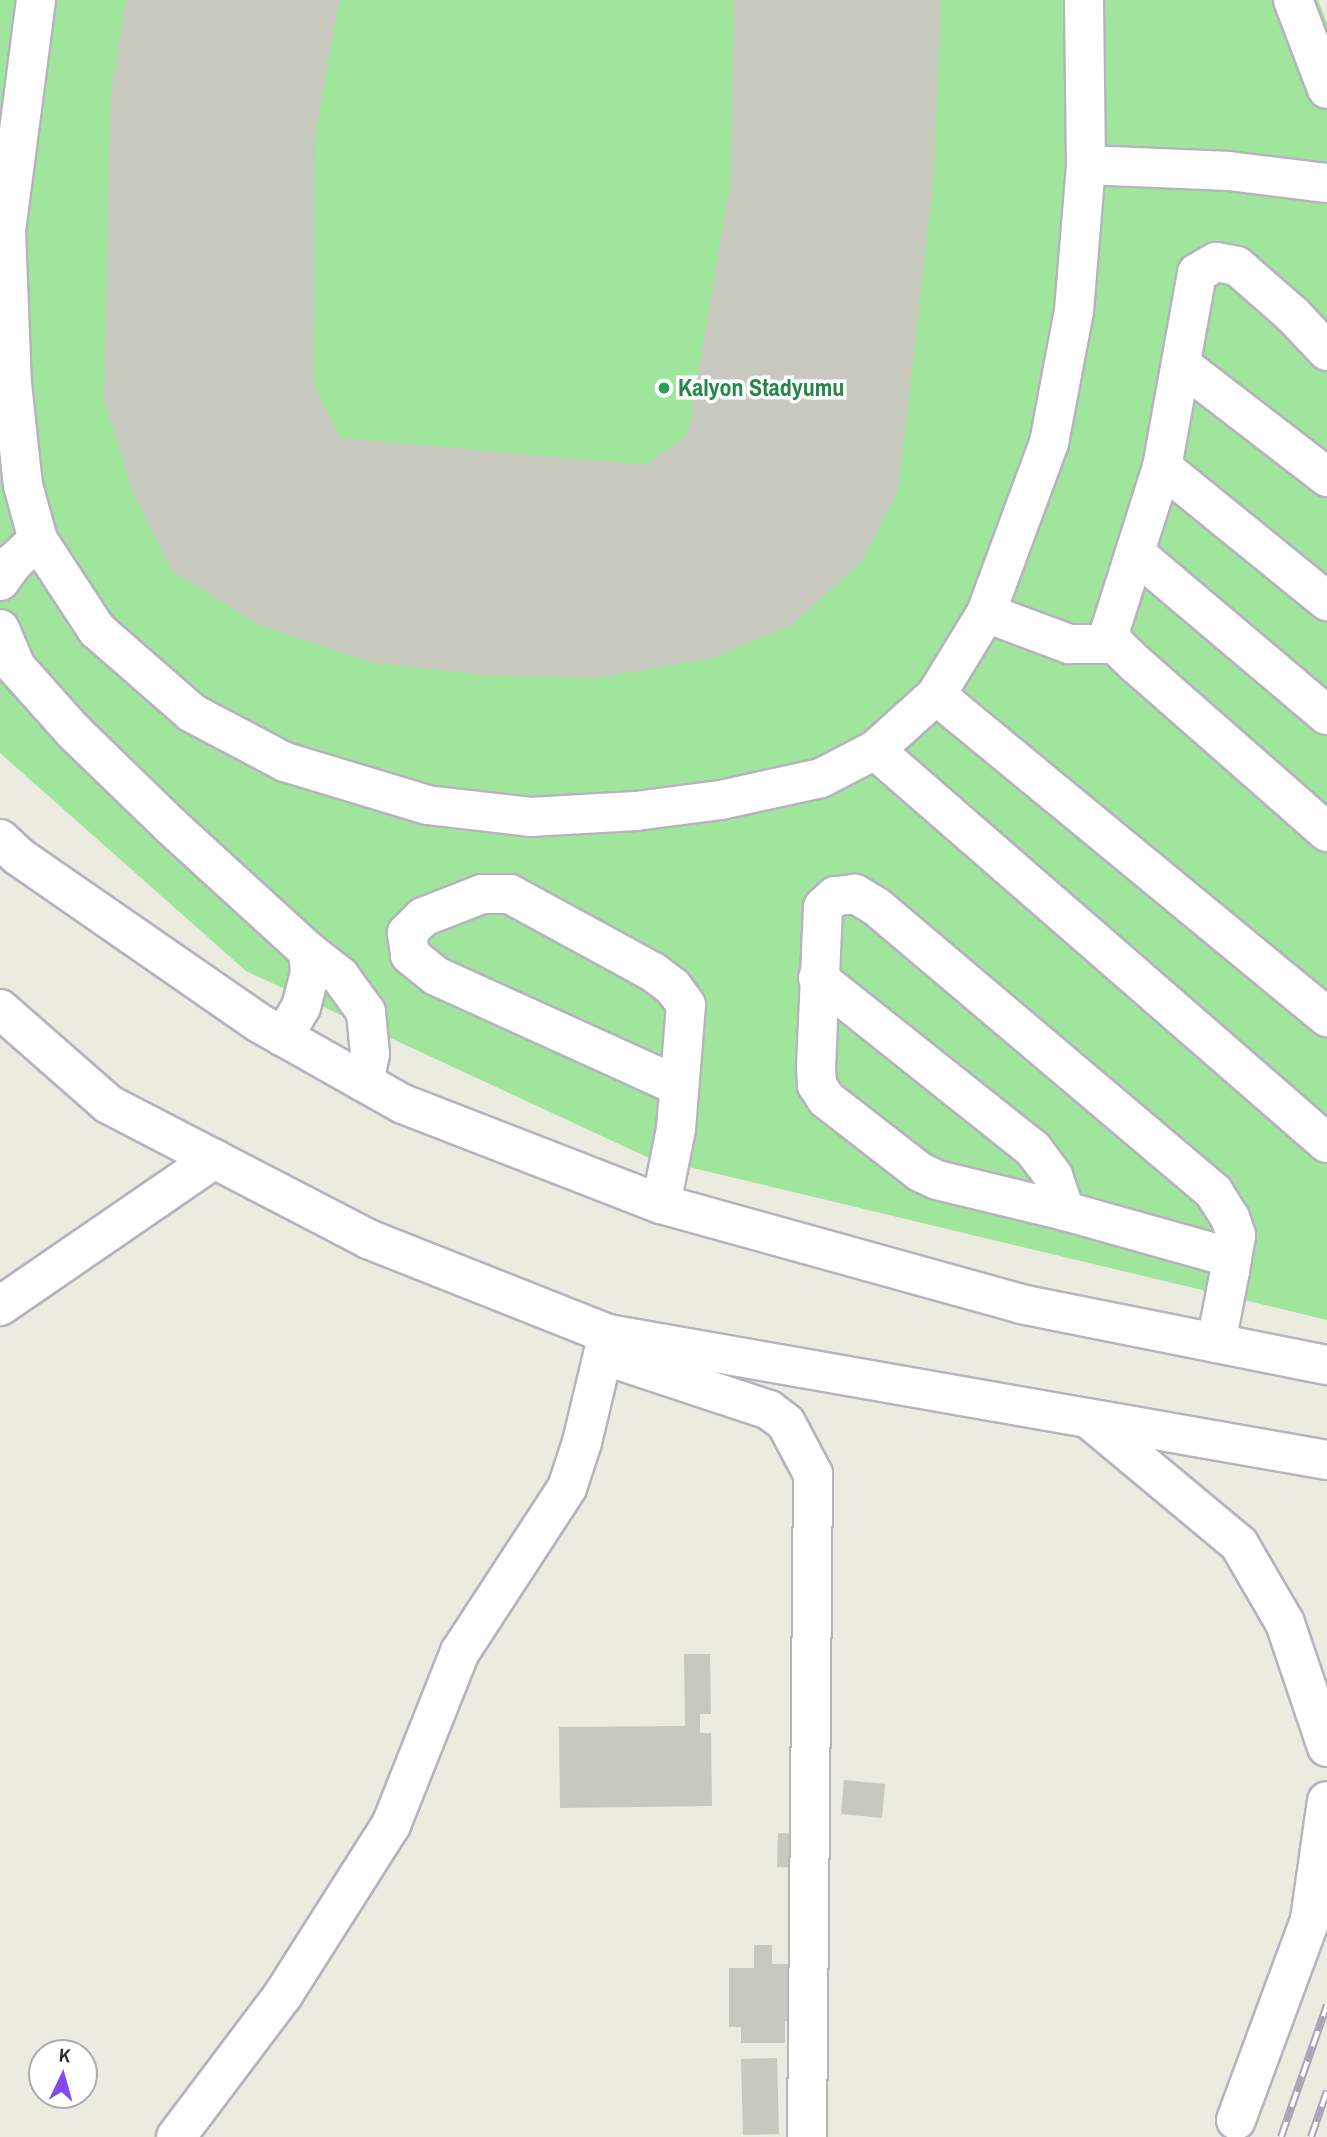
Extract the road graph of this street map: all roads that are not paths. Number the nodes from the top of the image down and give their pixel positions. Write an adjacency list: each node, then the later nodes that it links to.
1 (36, 0): 11 (street)
2 (1084, 0): 5 (street)
3 (1293, 0): 4 (street)
4 (1327, 89)
5 (1086, 165): 6 (street); 15 (street)
6 (1327, 183)
7 (1327, 351): 8 (street)
8 (1183, 366): 9 (street); 10 (street)
9 (1163, 467): 12 (street); 14 (street)
10 (1327, 477)
11 (37, 540): 13 (street); 20 (street)
12 (1135, 553): 17 (street); 19 (street)
13 (0, 581)
14 (1327, 601)
15 (986, 613): 17 (street); 18 (street)
16 (0, 629): 23 (street)
17 (1115, 644): 21 (street)
18 (936, 695): 20 (street); 26 (street)
19 (1327, 715)
20 (875, 750): 30 (street)
21 (1327, 832)
22 (0, 839): 27 (street)
23 (307, 951): 27 (street); 28 (street)
24 (818, 978): 33 (street); 33 (street); 34 (street)
25 (0, 1009): 31 (street)
26 (1327, 1017)
27 (283, 1037): 28 (street)
28 (364, 1082): 32 (street)
29 (678, 1086): 29 (street); 32 (street)
30 (1327, 1143)
31 (214, 1159): 35 (street); 37 (street)
32 (661, 1204): 36 (street)
33 (1065, 1211): 34 (street)
34 (1232, 1258): 36 (street)
35 (0, 1306)
36 (1216, 1343): 38 (street)
37 (605, 1345): 39 (street); 44 (street); 45 (street)
38 (1327, 1365)
39 (1087, 1418): 40 (street); 41 (street)
40 (1327, 1460)
41 (1327, 1747)
42 (1327, 1801): 43 (street)
43 (1236, 2120)
44 (176, 2137)
45 (807, 2137)

